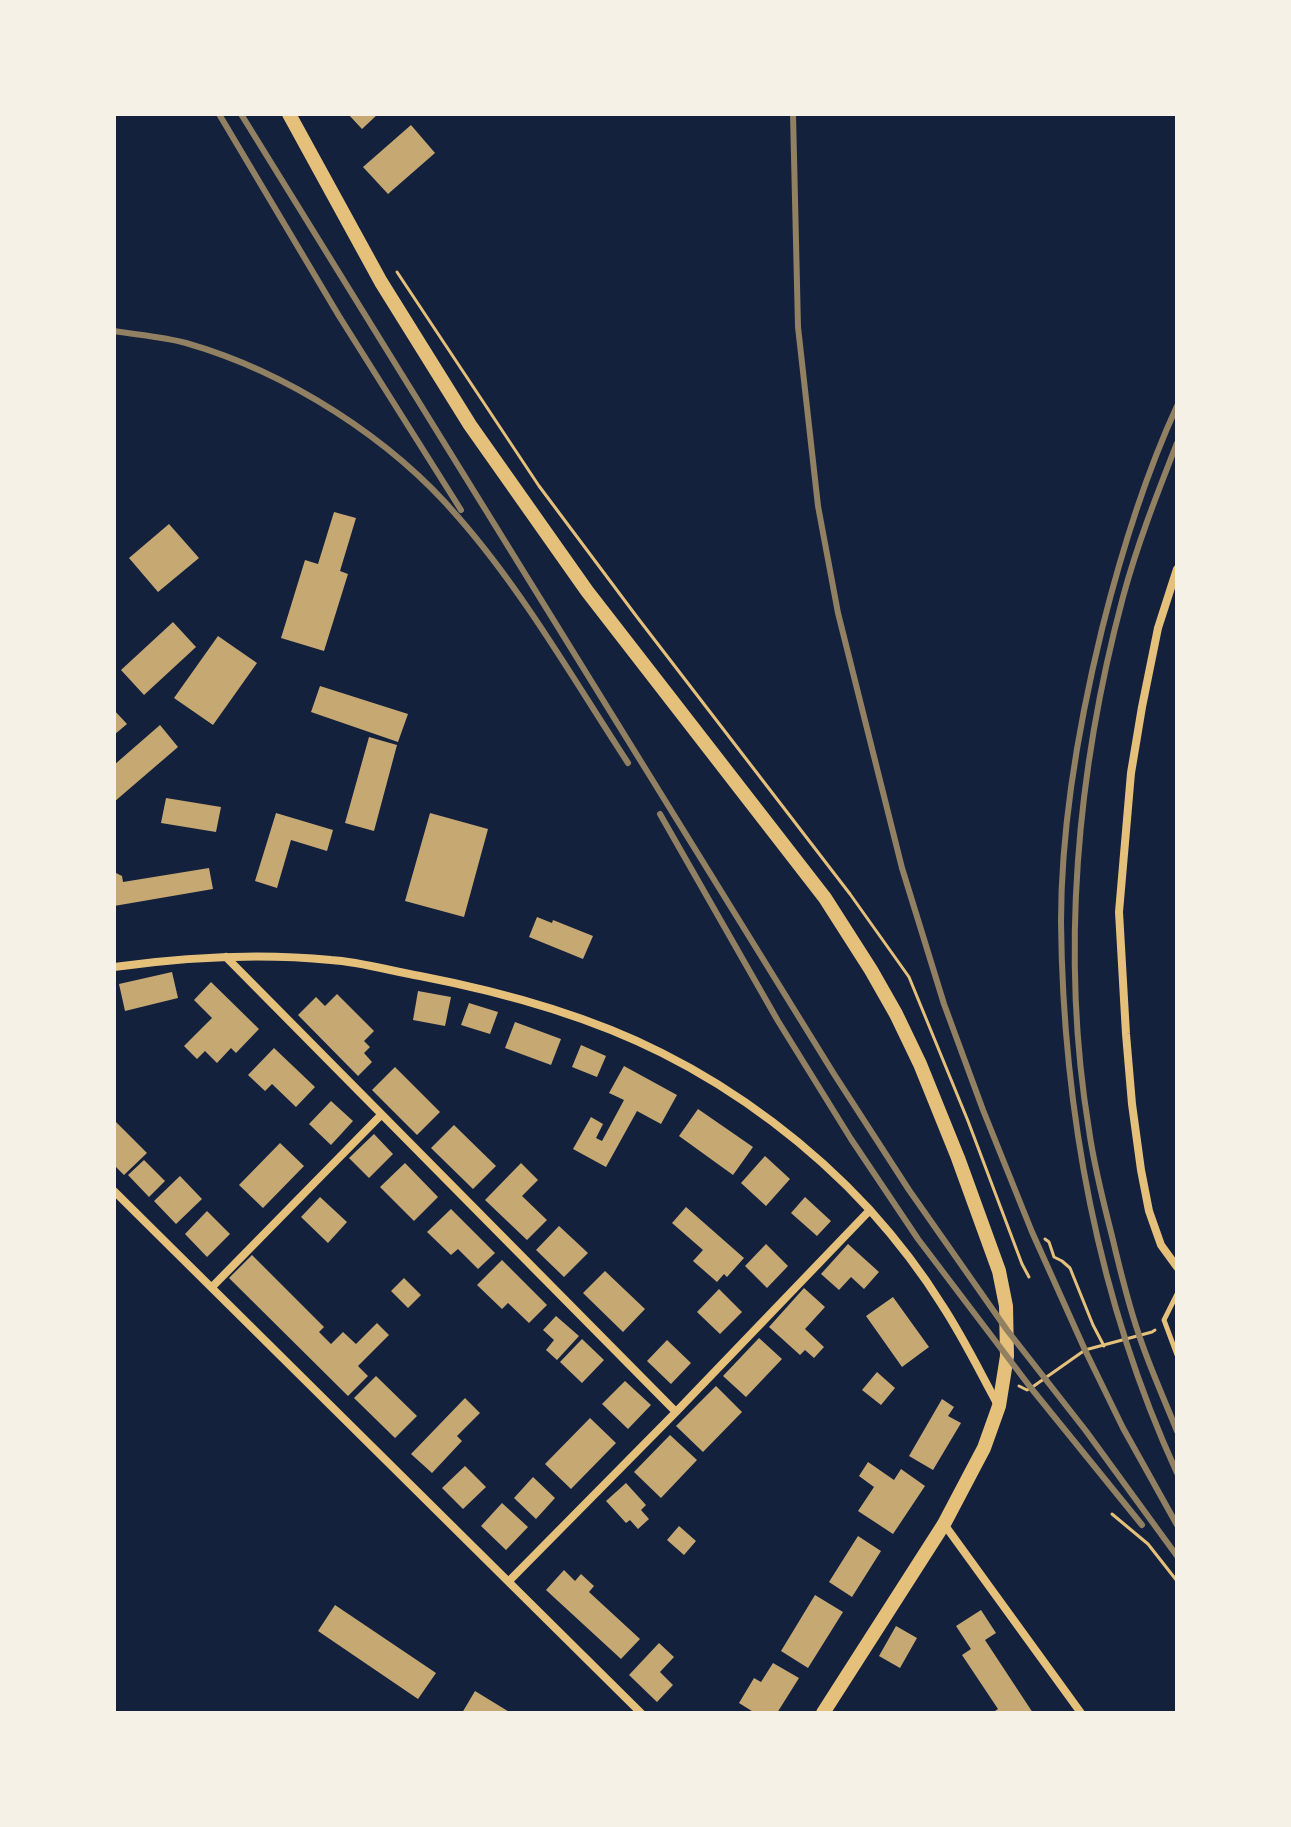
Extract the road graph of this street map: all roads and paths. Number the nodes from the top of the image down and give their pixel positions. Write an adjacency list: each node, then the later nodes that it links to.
1 (289, 114): 15 (street)
2 (1177, 569): 9 (street)
3 (226, 957): 4 (street); 5 (street); 7 (street)
4 (114, 967)
5 (381, 1115): 10 (street); 17 (street)
6 (114, 1191): 10 (street)
7 (870, 1210): 16 (street); 17 (street)
8 (1045, 1239): 13 (path)
9 (1177, 1267)
10 (212, 1287): 20 (street)
11 (1177, 1294): 12 (lane)
12 (1164, 1320): 13 (path); 14 (lane)
13 (1104, 1346): 15 (path)
14 (1177, 1355)
15 (1005, 1380): 16 (street)
16 (999, 1406): 19 (street)
17 (676, 1412): 20 (street)
18 (1112, 1514): 21 (path)
19 (944, 1524): 23 (street); 24 (street)
20 (509, 1581): 22 (street)
21 (1177, 1581)
22 (641, 1713)
23 (823, 1713)
24 (1081, 1713)

